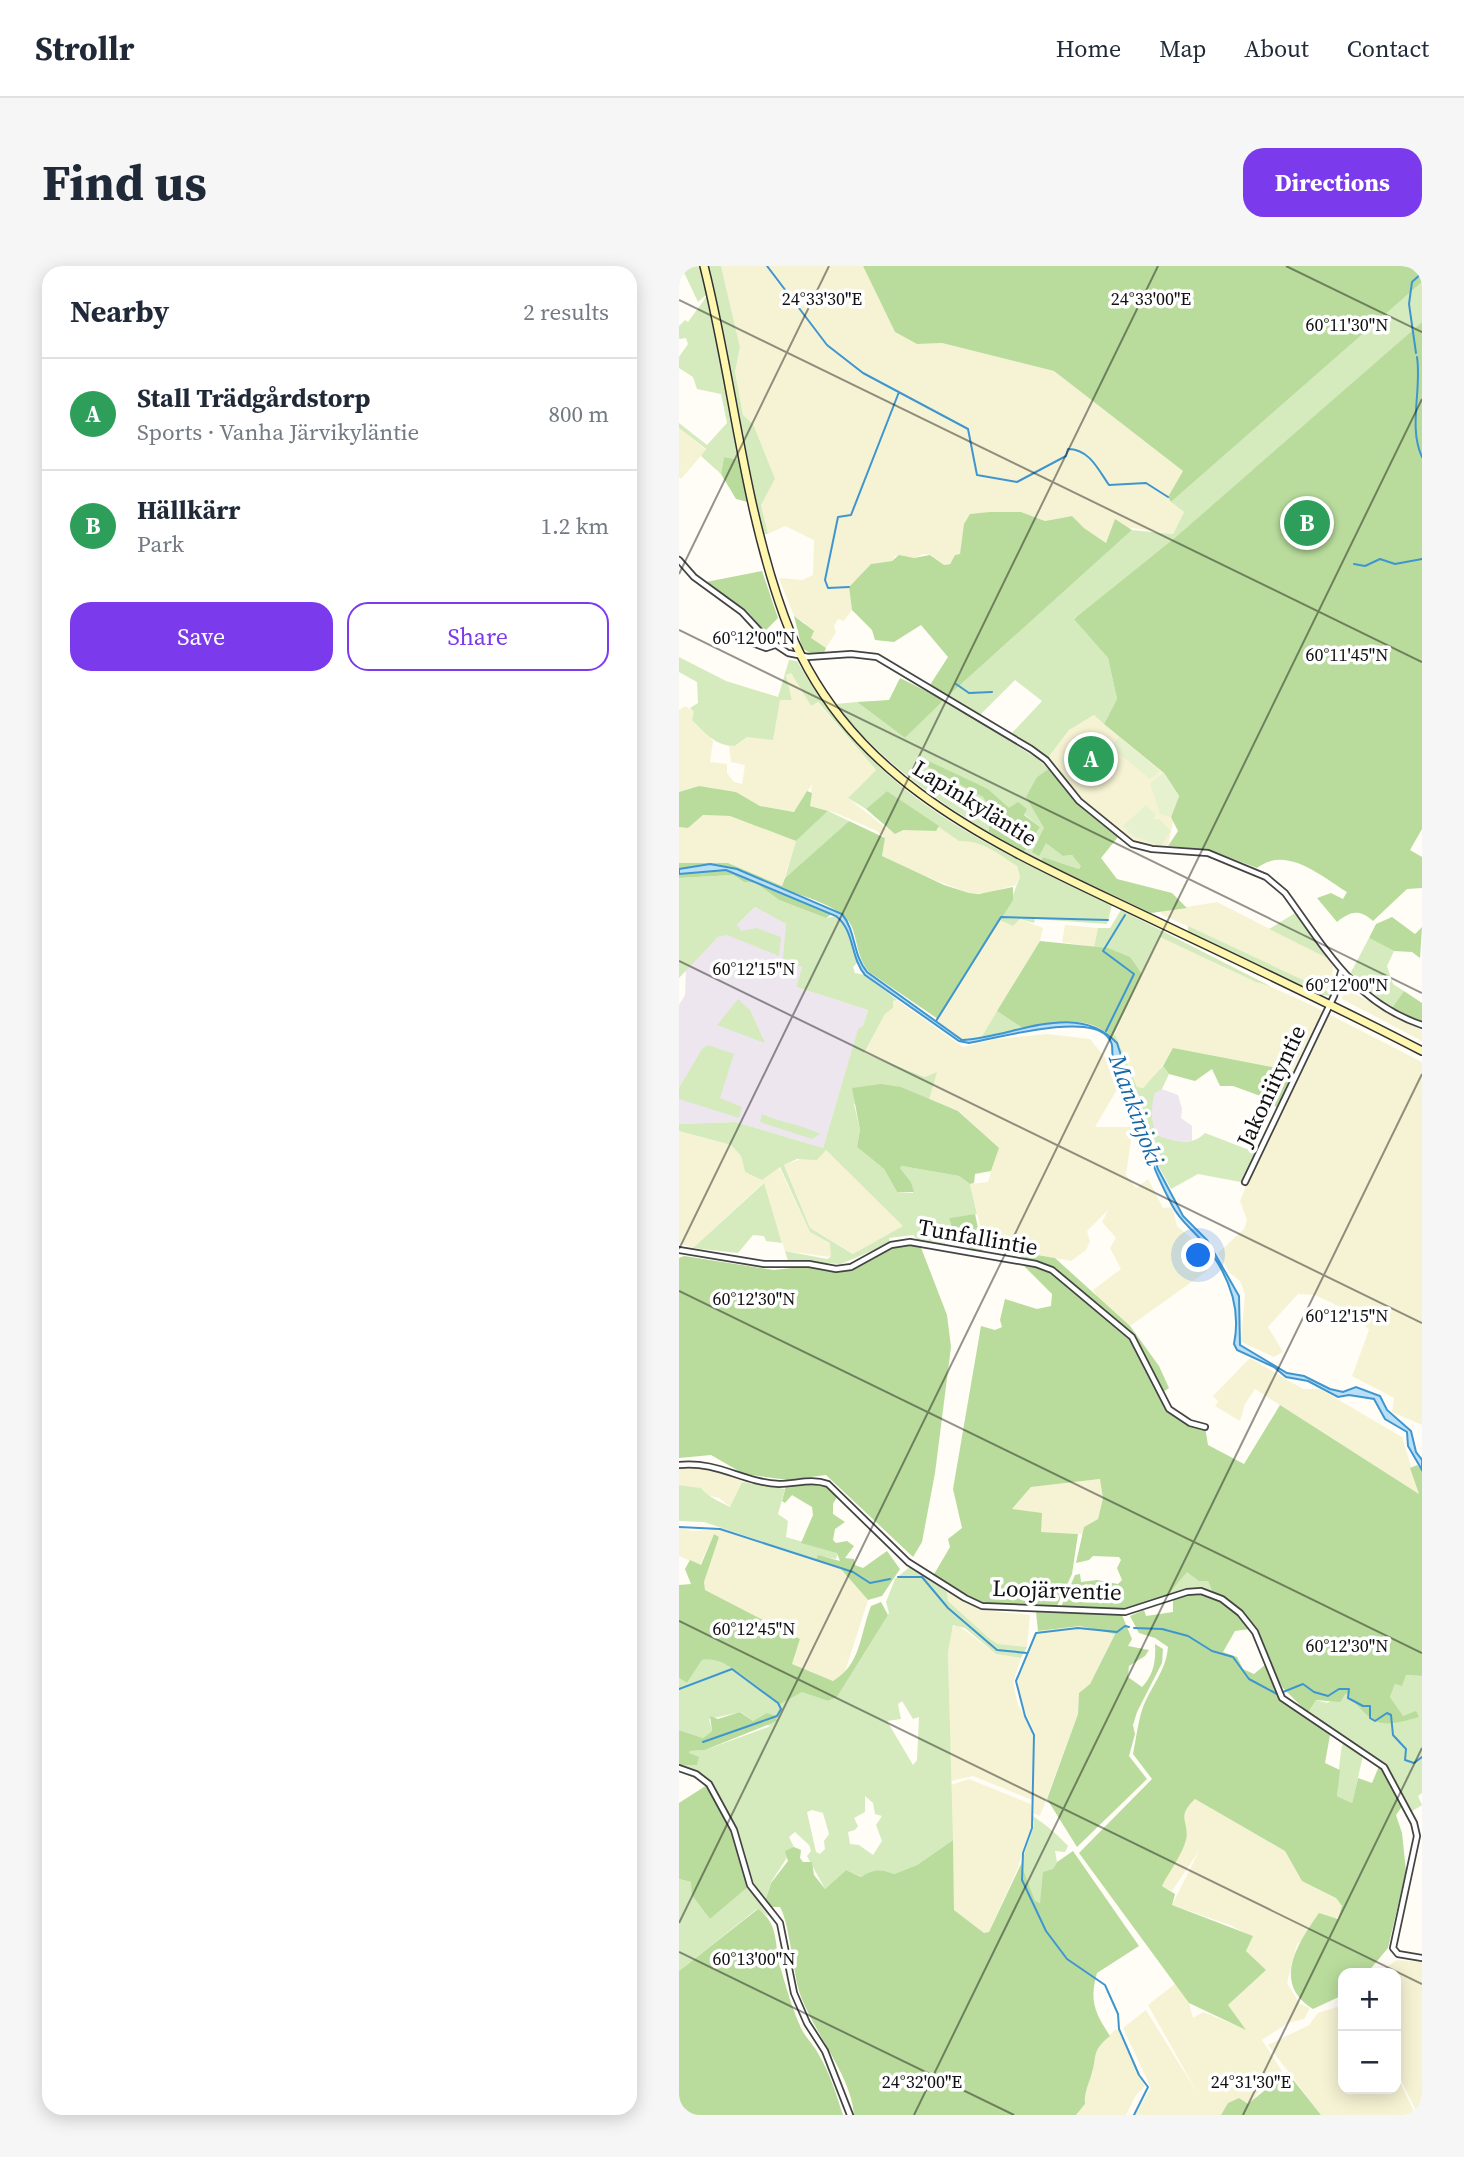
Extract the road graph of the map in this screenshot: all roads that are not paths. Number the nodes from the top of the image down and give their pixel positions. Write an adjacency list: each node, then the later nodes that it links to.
1 (704, 266): 5 (main road, Lapinkyläntie)
2 (679, 560): 4 (street)
3 (739, 638): 4 (street)
4 (775, 645): 5 (street)
5 (801, 656): 6 (street); 7 (main road, Lapinkyläntie)
6 (1341, 971): 7 (street, Jakoniityntie); 8 (street)
7 (1329, 1005): 9 (main road, Lapinkyläntie); 10 (street, Jakoniityntie)
8 (1422, 1025)
9 (1422, 1051)
10 (1245, 1182)
11 (679, 1250): 12 (street, Tunfallintie)
12 (1205, 1427)
13 (679, 1465): 15 (street, Loojärventie)
14 (679, 1768): 16 (street)
15 (1422, 1958)
16 (850, 2115)

